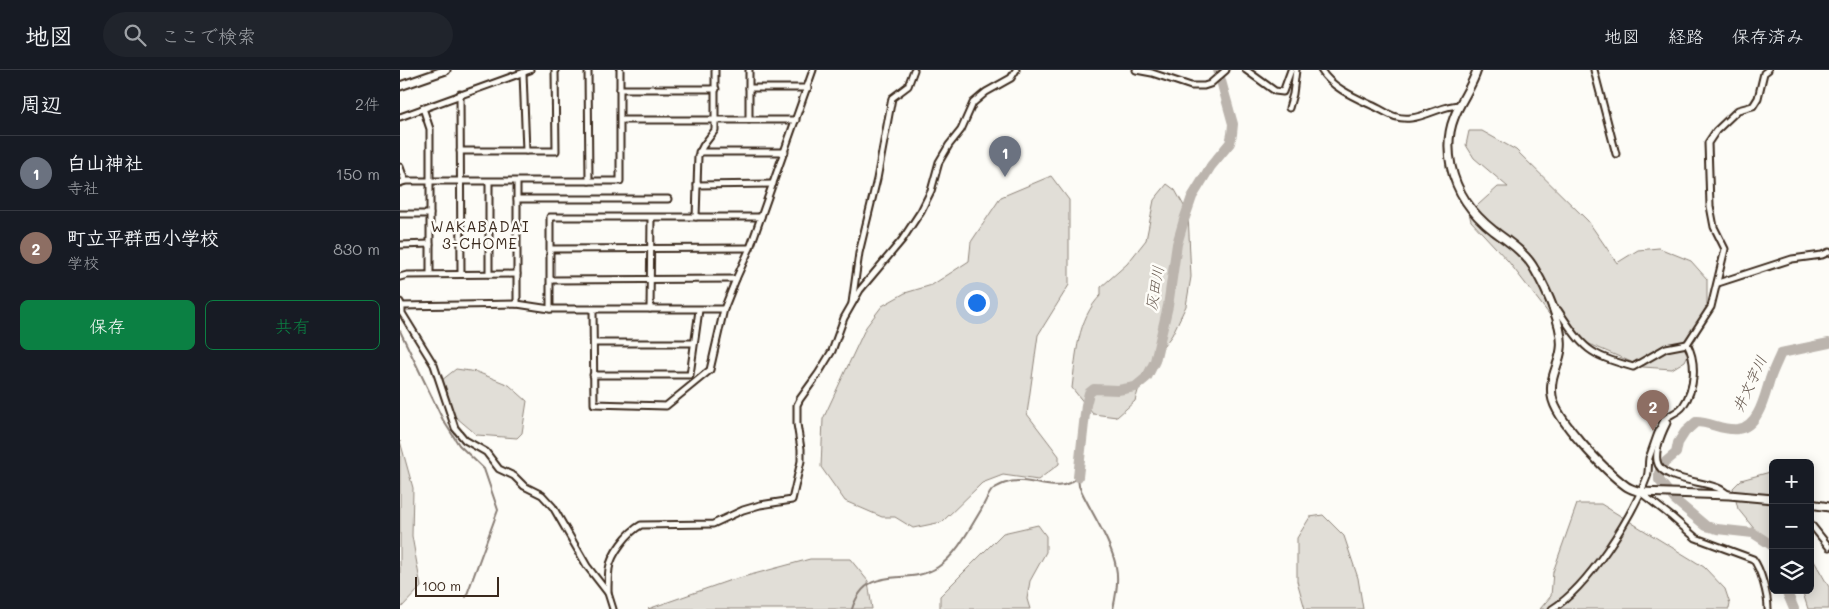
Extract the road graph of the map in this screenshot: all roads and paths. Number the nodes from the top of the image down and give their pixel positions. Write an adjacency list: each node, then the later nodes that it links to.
1 (446, 70): 21 (main road)
2 (530, 70): 20 (street)
3 (555, 70): 36 (street)
4 (588, 70): 41 (street)
5 (620, 70): 22 (street)
6 (715, 70): 25 (street)
7 (749, 70): 23 (street)
8 (813, 70): 24 (street)
9 (914, 70): 73 (street)
10 (1016, 70): 73 (street)
11 (1136, 70): 12 (street)
12 (1226, 70)
13 (1246, 70): 14 (street)
14 (1291, 70)
15 (1296, 70): 29 (street)
16 (1321, 70): 27 (street)
17 (1477, 70): 27 (main road)
18 (1594, 70): 39 (street)
19 (1768, 70): 70 (street)
20 (523, 73): 26 (street); 36 (street)
21 (400, 86)
22 (620, 88): 25 (street); 31 (street)
23 (749, 88): 24 (street); 32 (street)
24 (808, 88): 33 (street)
25 (716, 89): 34 (street)
26 (460, 94): 28 (street); 35 (street)
27 (1460, 105): 74 (main road)
28 (423, 108): 30 (street); 43 (street)
29 (1289, 108)
30 (400, 117)
31 (621, 120): 34 (street); 41 (street)
32 (750, 120): 33 (street); 34 (street)
33 (796, 120): 38 (street)
34 (716, 121): 37 (street)
35 (460, 151): 36 (street); 44 (street)
36 (526, 151)
37 (699, 152): 38 (street); 48 (street)
38 (785, 152): 47 (street)
39 (1616, 154)
40 (400, 167): 42 (street)
41 (588, 181): 46 (street)
42 (403, 182): 43 (street)
43 (430, 182): 44 (street); 52 (street)
44 (460, 182): 45 (street); 63 (street)
45 (489, 182): 46 (street); 64 (street)
46 (517, 182): 49 (street)
47 (773, 184): 48 (street); 54 (street)
48 (697, 185): 53 (street)
49 (517, 198): 50 (street); 65 (street)
50 (668, 199)
51 (400, 214): 52 (street)
52 (430, 214): 56 (street)
53 (696, 217): 54 (street); 55 (street)
54 (761, 217): 59 (street)
55 (651, 218): 58 (street); 60 (street)
56 (430, 244): 57 (street); 62 (street)
57 (400, 245)
58 (651, 248): 59 (street); 60 (street); 67 (street)
59 (750, 248): 68 (street)
60 (551, 249): 69 (street)
61 (1829, 252): 70 (street)
62 (430, 274): 63 (street); 66 (street)
63 (461, 274): 64 (street)
64 (489, 274): 65 (street)
65 (517, 274): 72 (street)
66 (400, 278)
67 (650, 279): 68 (street); 69 (street); 76 (street)
68 (736, 279): 77 (street)
69 (551, 280): 75 (street)
70 (1718, 283): 82 (street)
71 (401, 304): 72 (street); 92 (street)
72 (517, 304): 75 (street)
73 (851, 306): 92 (street)
74 (1552, 308): 82 (street); 85 (main road)
75 (550, 309): 78 (street)
76 (650, 309): 78 (street); 79 (street)
77 (724, 309): 79 (street); 83 (street)
78 (593, 310): 80 (street)
79 (699, 310): 81 (street)
80 (594, 343): 81 (street); 83 (street)
81 (694, 343): 83 (street)
82 (1687, 344): 84 (street)
83 (593, 375)
84 (1670, 416): 85 (street); 86 (street)
85 (1640, 492): 86 (main road); 94 (street); 95 (street)
86 (1729, 495): 87 (main road)
87 (1769, 500)
88 (1814, 505): 89 (main road)
89 (1829, 507)
90 (1814, 528): 91 (street)
91 (1829, 547)
92 (608, 593): 93 (street)
93 (613, 609)
94 (1552, 609)
95 (1768, 609)

